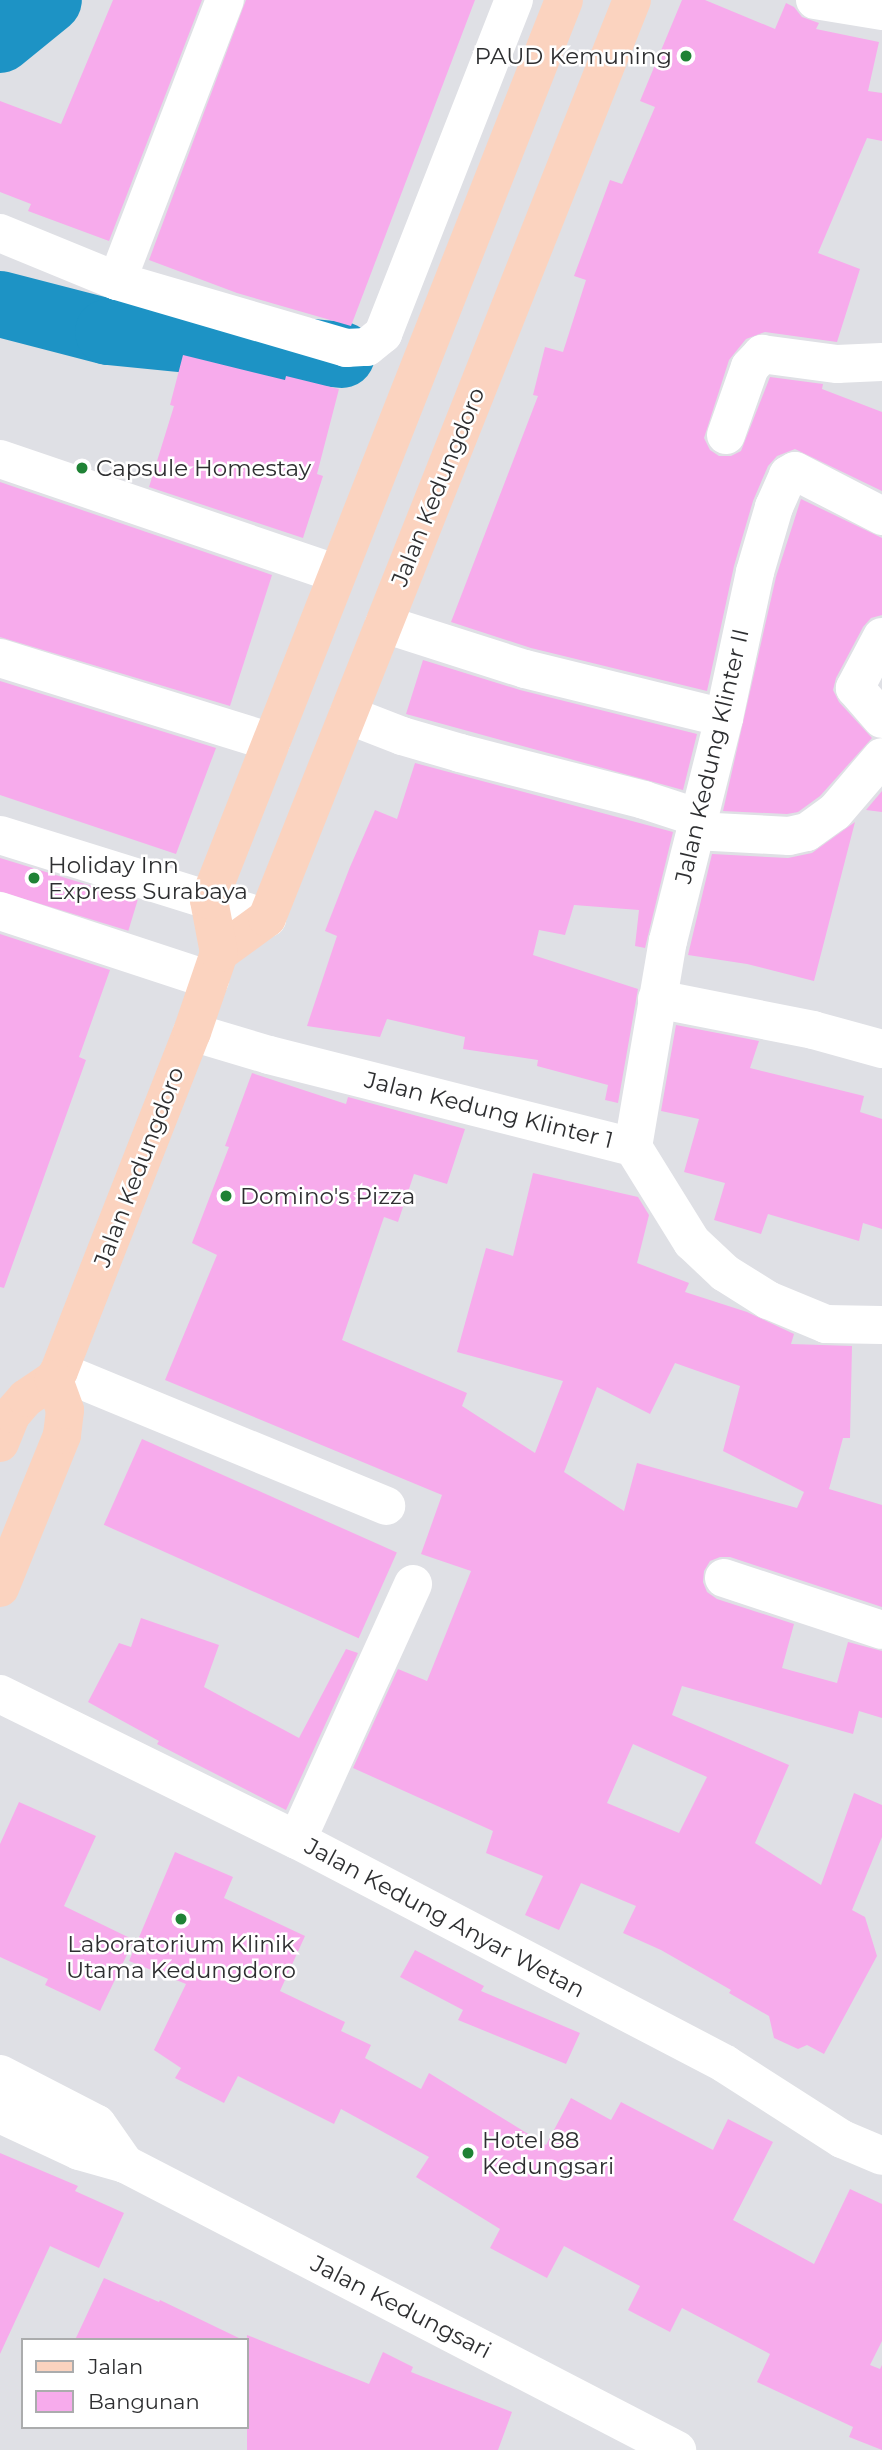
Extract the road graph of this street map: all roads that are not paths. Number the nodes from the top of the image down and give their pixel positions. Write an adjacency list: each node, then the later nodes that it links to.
1 (225, 0): 8 (street)
2 (514, 0): 9 (street)
3 (564, 0): 11 (main road)
4 (632, 0): 16 (main road, Jalan Kedungdoro)
5 (815, 0): 6 (street)
6 (882, 11)
7 (0, 233): 8 (street)
8 (117, 281): 9 (street)
9 (367, 347): 11 (street)
10 (882, 362): 12 (street)
11 (420, 366): 15 (main road)
12 (726, 435)
13 (0, 459): 15 (street)
14 (882, 516): 20 (street, Jalan Kedung Klinter II)
15 (337, 574): 22 (main road)
16 (384, 624): 19 (main road, Jalan Kedungdoro); 20 (street)
17 (882, 637): 21 (street)
18 (0, 659): 22 (street)
19 (348, 715): 24 (street); 28 (main road, Jalan Kedungdoro)
20 (724, 718): 24 (street, Jalan Kedung Klinter II)
21 (882, 719)
22 (271, 742): 26 (main road)
23 (882, 757): 24 (street)
24 (697, 824): 30 (street, Jalan Kedung Klinter II)
25 (0, 835): 26 (street)
26 (209, 900): 28 (street); 29 (main road, Jalan Kedungdoro)
27 (0, 911): 29 (street)
28 (267, 918): 29 (main road)
29 (215, 966): 31 (main road, Jalan Kedungdoro)
30 (657, 999): 32 (street); 33 (street, Jalan Kedung Klinter II)
31 (192, 1032): 33 (street, Jalan Kedung Klinter 1); 35 (main road, Jalan Kedungdoro)
32 (882, 1049)
33 (632, 1147): 34 (street, Jalan Kedung Klinter 1)
34 (882, 1325)
35 (56, 1375): 36 (main road); 37 (street); 40 (main road)
36 (3, 1426)
37 (386, 1506)
38 (724, 1578): 41 (street)
39 (413, 1584): 43 (street)
40 (0, 1588)
41 (882, 1630)
42 (0, 1695): 43 (street, Jalan Kedung Anyar Wetan)
43 (297, 1840): 46 (street, Jalan Kedung Anyar Wetan)
44 (0, 2074): 47 (street, Jalan Kedungsari)
45 (0, 2114): 47 (street, Jalan Kedungsari)
46 (882, 2156)
47 (125, 2164): 48 (street, Jalan Kedungsari)
48 (677, 2450)

